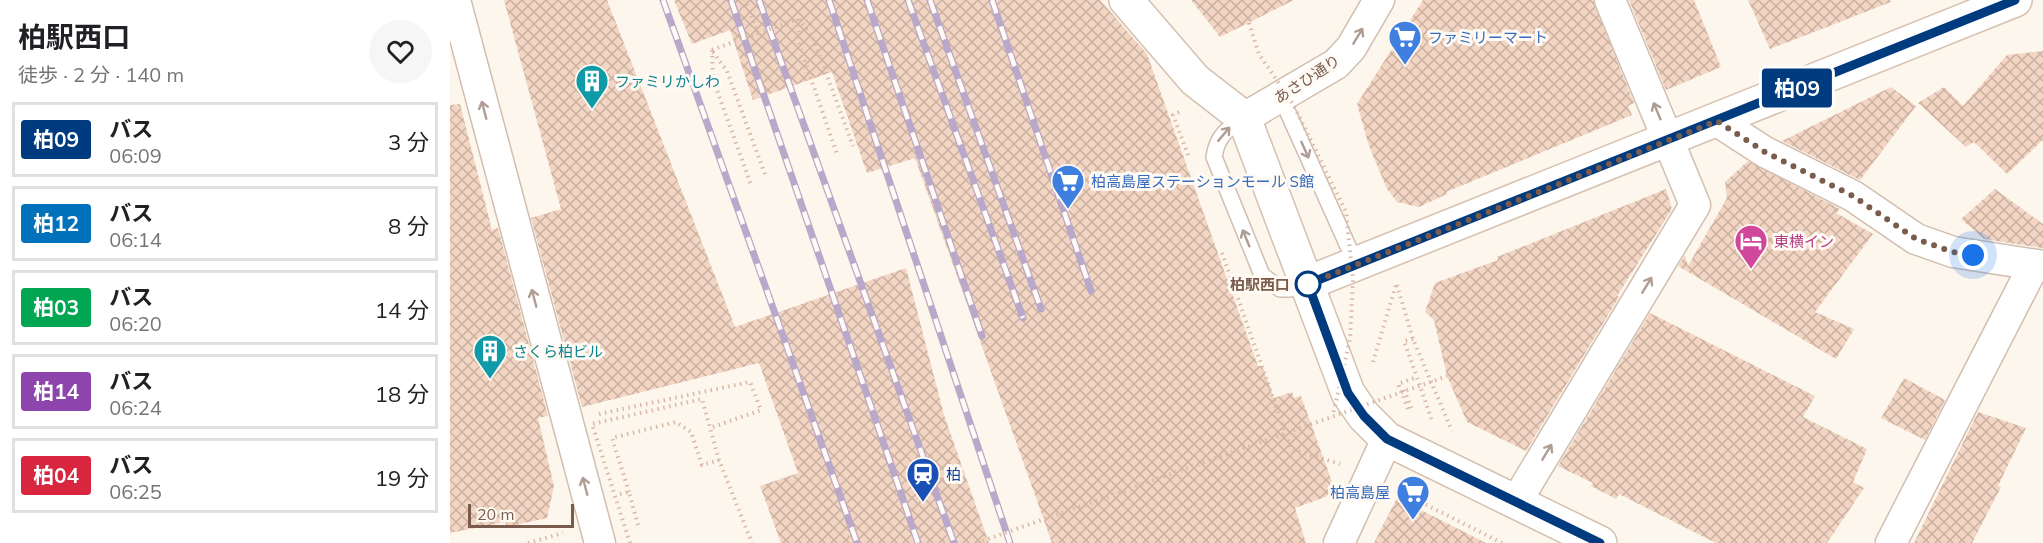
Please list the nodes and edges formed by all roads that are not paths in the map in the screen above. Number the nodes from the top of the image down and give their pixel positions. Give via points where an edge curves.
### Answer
1 (455, 0) edge
2 (1126, 0) edge
3 (1379, 0) edge
4 (1610, 0) edge
5 (2015, 0) edge
6 (1281, 96) junction
7 (1244, 118) junction
8 (1717, 121) junction
9 (1669, 140) junction
10 (1356, 264) junction
11 (2038, 265) edge
12 (1308, 284) junction
13 (1387, 439) junction
14 (1516, 502) junction
15 (600, 543) edge
16 (1339, 543) edge
17 (1600, 543) edge
18 (1891, 543) edge

15 -> 1 street
2 - 7 street via 1195,80
6 -> 3 street, あさひ通り via 1336,64 1351,48
9 -> 4 street
5 - 8 street
6 - 7 street, あさひ通り
6 -> 10 lane
7 - 12 street
8 - 9 street
8 - 11 street via 1765,152 1853,196 1916,239 1953,252
9 - 10 street
14 -> 9 street via 1695,205
10 - 12 street
11 - 18 street
12 - 13 street via 1348,393
13 - 14 street
13 - 16 street
14 - 17 street

